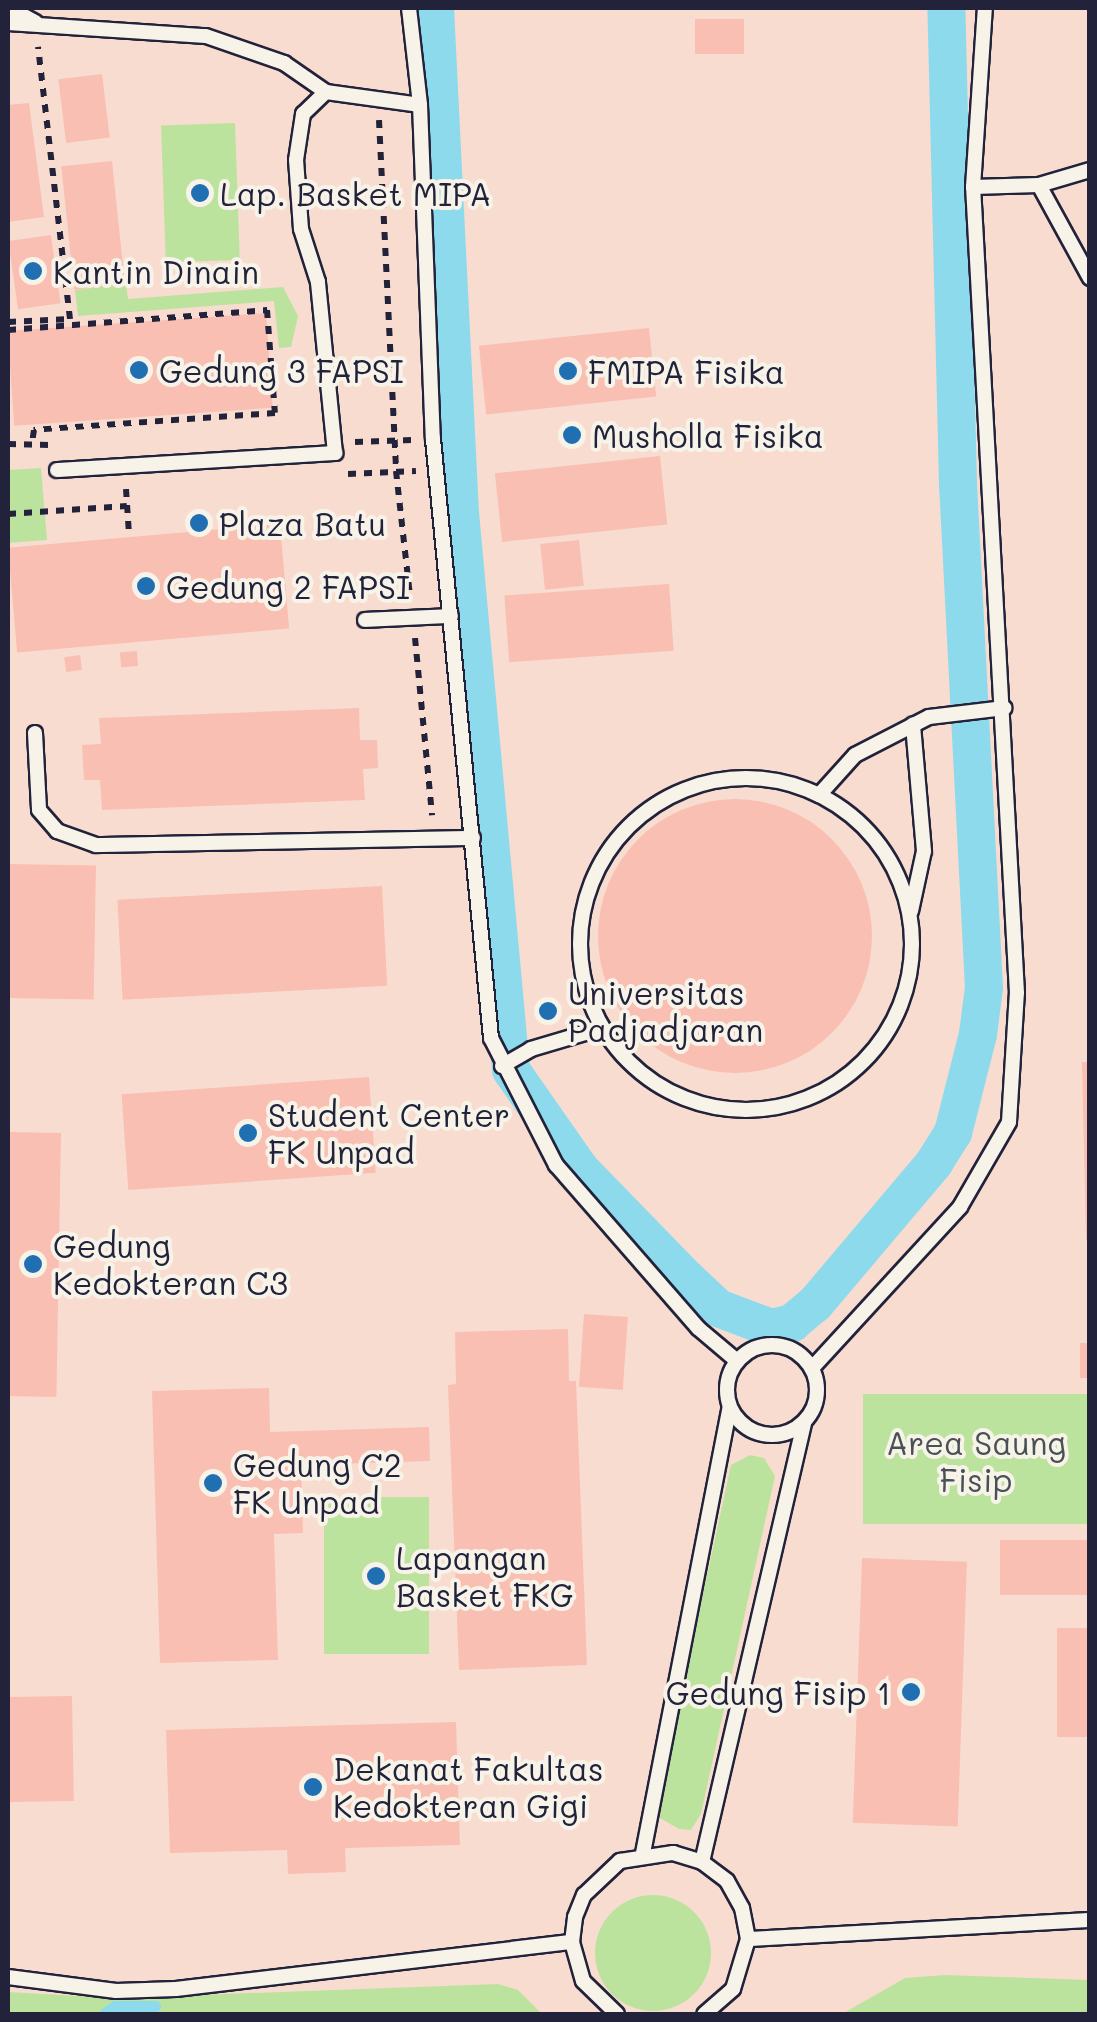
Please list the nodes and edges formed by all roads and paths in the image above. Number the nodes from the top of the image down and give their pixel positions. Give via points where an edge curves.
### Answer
1 (8, 8) edge
2 (409, 8) edge
3 (985, 8) edge
4 (8, 23) edge
5 (35, 23) junction
6 (326, 92) junction
7 (378, 98) junction
8 (420, 105) junction
9 (1090, 170) edge
10 (1039, 186) junction
11 (973, 187) junction
12 (1090, 278) edge
13 (8, 326) edge
14 (258, 414) junction
15 (258, 427) dead end
16 (394, 440) junction
17 (32, 442) dead end
18 (360, 442) dead end
19 (58, 470) dead end
20 (126, 488) dead end
21 (127, 506) junction
22 (8, 514) edge
23 (128, 534) dead end
24 (451, 616) junction
25 (365, 620) dead end
26 (413, 620) junction
27 (1004, 708) junction
28 (913, 724) junction
29 (35, 733) dead end
30 (819, 795) junction
31 (473, 838) junction
32 (434, 839) junction
33 (911, 912) junction
34 (602, 1028) junction
35 (502, 1066) junction
36 (737, 1361) junction
37 (812, 1368) junction
38 (730, 1408) junction
39 (804, 1424) junction
40 (643, 1853) junction
41 (702, 1862) junction
42 (1090, 1920) edge
43 (748, 1939) junction
44 (572, 1942) junction
45 (8, 1977) edge
46 (613, 2014) edge
47 (704, 2014) edge

1 - 5 lane
2 - 8 lane
3 - 11 lane
4 - 5 lane
5 - 6 lane via 226,41 284,63
5 - 13 path via 70,319
6 - 7 lane
6 - 19 lane via 303,114 296,160 301,229 318,282 335,453
7 - 8 lane
7 - 16 path
8 - 24 lane via 434,439
9 - 10 lane
10 - 11 lane
10 - 12 lane
11 - 27 lane
13 - 14 path via 267,310 275,413
14 - 15 path
14 - 17 path via 34,430
16 - 18 path
16 - 26 path
20 - 21 path
21 - 22 path
21 - 23 path
24 - 26 lane
24 - 31 lane
25 - 26 lane
26 - 32 path
27 - 28 lane
27 - 37 lane via 1016,993 1010,1122 960,1207
28 - 30 lane via 855,756
28 - 33 lane via 924,851
29 - 32 lane via 39,810 57,831 96,845
30 - 33 lane via 879,842
30 - 34 lane via 725,778 680,790 639,815 608,850 587,892 578,938 584,985
31 - 32 lane
31 - 35 lane via 490,1038
33 - 34 lane via 914,959 880,1045 847,1077 806,1100 760,1110 714,1108 670,1092 631,1065
34 - 35 lane via 531,1049
35 - 36 lane via 556,1165 698,1328
36 - 37 lane via 755,1348 777,1345 798,1352
36 - 38 lane via 727,1383
37 - 39 lane via 818,1387
38 - 39 lane via 754,1432 788,1433
38 - 40 lane
39 - 41 lane
40 - 41 lane
40 - 44 lane via 620,1861 592,1885 575,1917
41 - 43 lane via 727,1882 742,1908
42 - 43 lane
43 - 47 lane via 733,1989
44 - 45 lane via 176,1989 116,1991
44 - 46 lane via 583,1981

